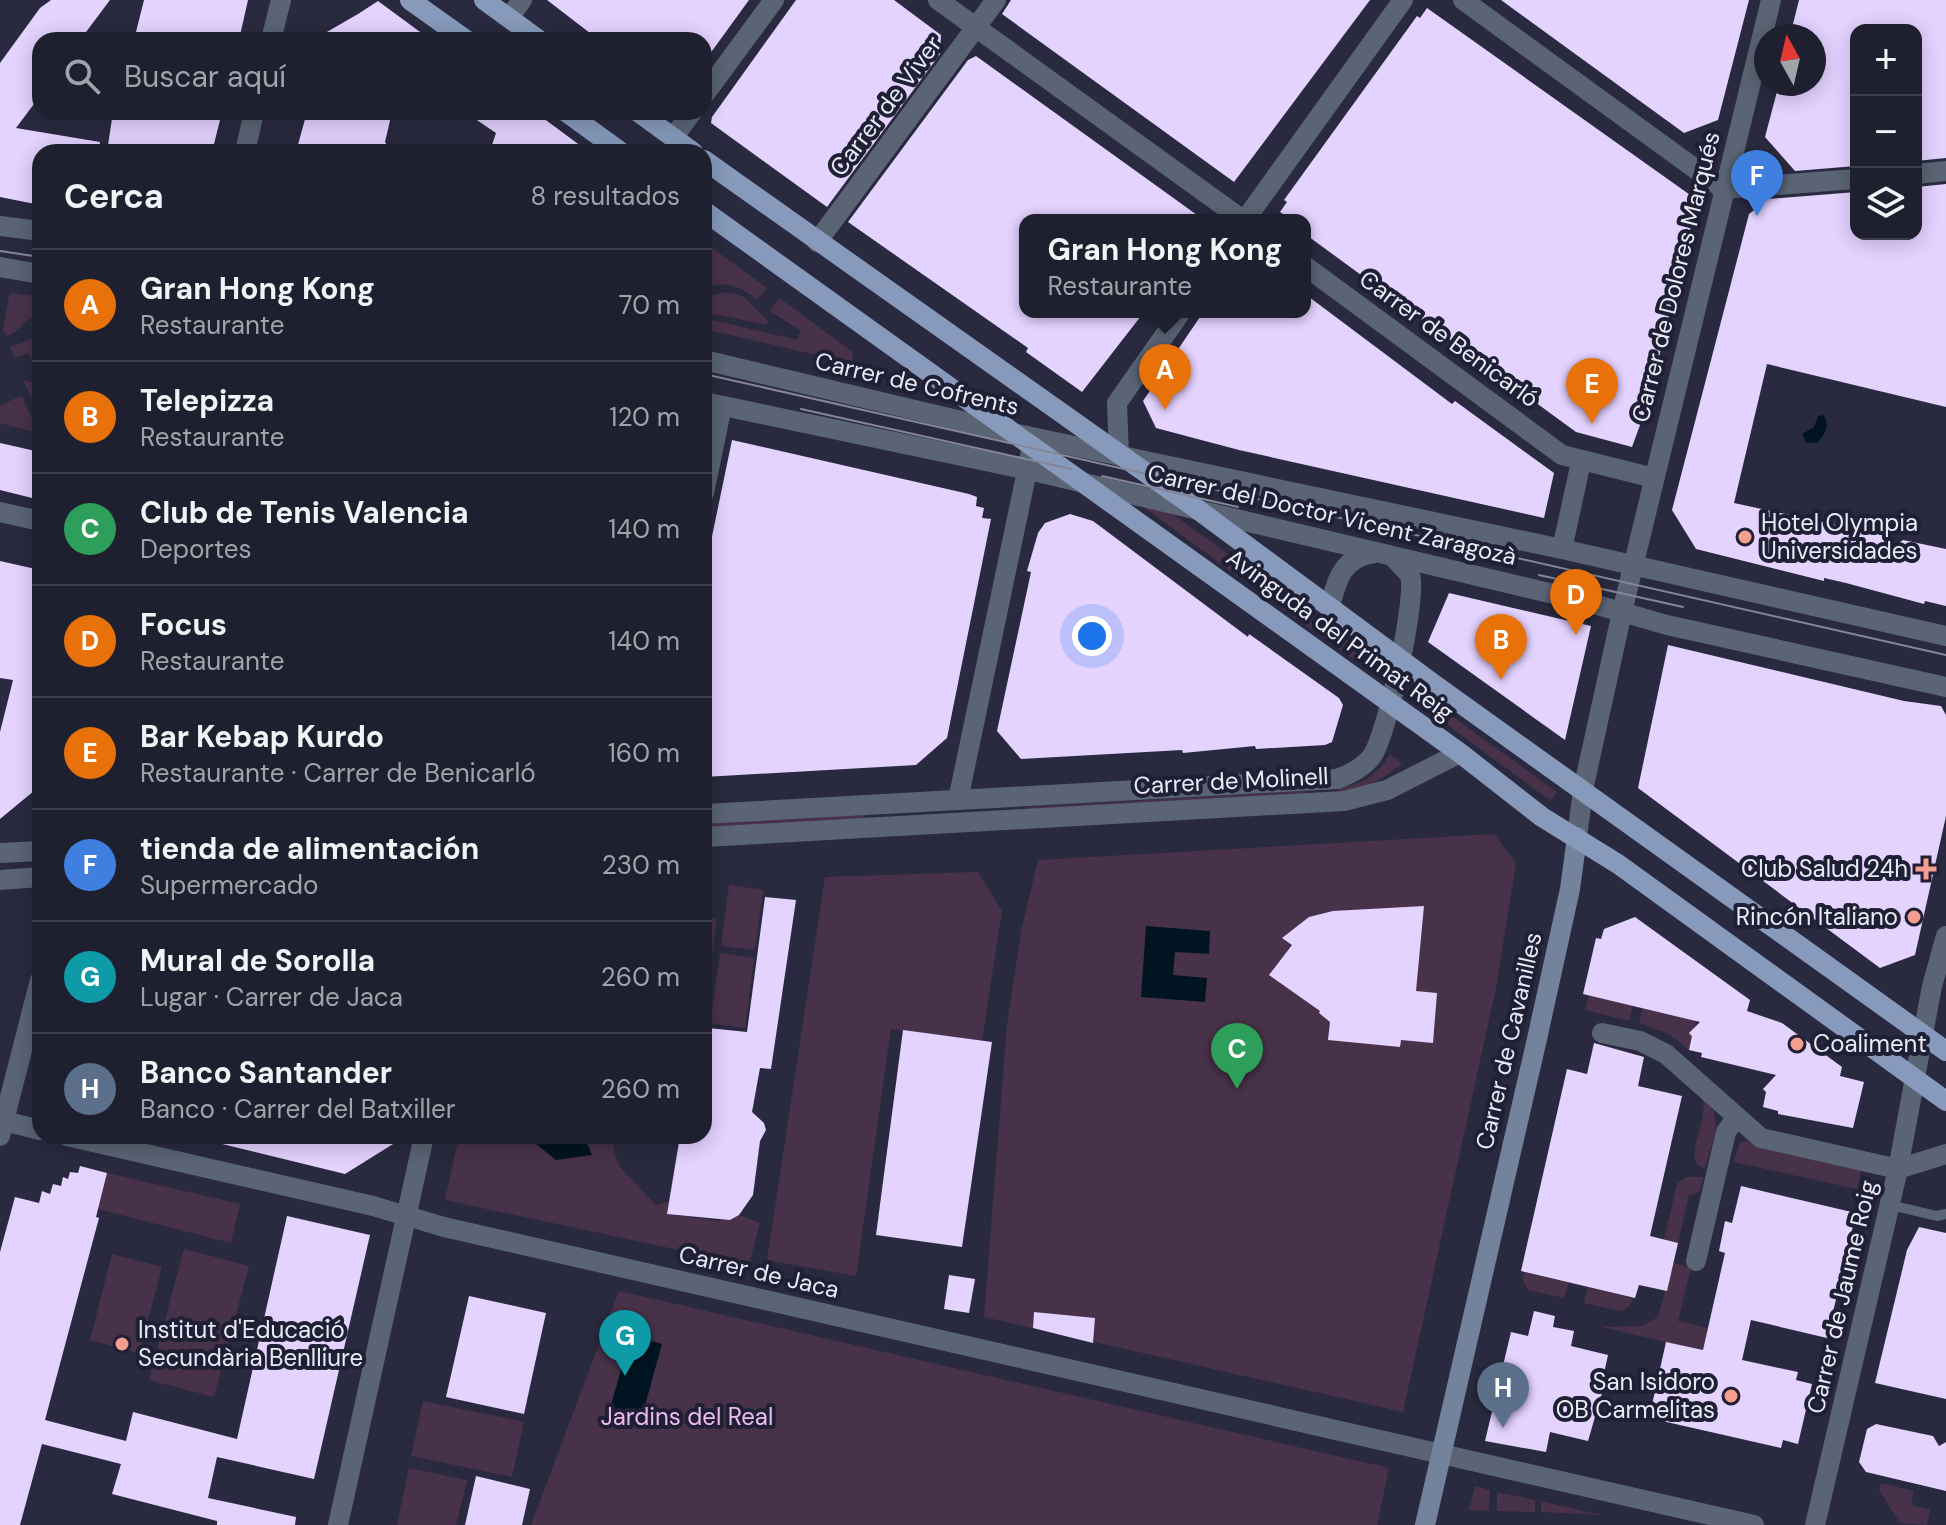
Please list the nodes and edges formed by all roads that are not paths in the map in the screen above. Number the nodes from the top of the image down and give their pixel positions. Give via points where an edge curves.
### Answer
1 (281, 0) edge
2 (410, 0) edge
3 (484, 0) edge
4 (522, 0) edge
5 (774, 0) edge
6 (938, 0) edge
7 (996, 0) edge
8 (1403, 0) edge
9 (1463, 0) edge
10 (1771, 0) edge
11 (509, 18) junction
12 (976, 28) junction
13 (273, 32) edge
14 (455, 32) edge
15 (528, 32) edge
16 (712, 84) edge
17 (252, 120) edge
18 (577, 120) edge
19 (649, 120) edge
20 (686, 120) edge
21 (673, 138) junction
22 (247, 144) edge
23 (610, 144) edge
24 (682, 144) edge
25 (712, 166) edge
26 (1946, 171) edge
27 (1922, 173) edge
28 (1850, 179) edge
29 (1723, 189) junction
30 (1236, 214) edge
31 (1248, 214) edge
32 (712, 217) edge
33 (0, 226) edge
34 (32, 230) edge
35 (817, 242) junction
36 (0, 267) edge
37 (1311, 270) edge
38 (32, 273) edge
39 (1177, 318) edge
40 (712, 362) edge
41 (713, 404) edge
42 (1012, 433) junction
43 (1032, 447) junction
44 (1119, 456) junction
45 (1581, 462) junction
46 (1029, 470) junction
47 (1654, 478) junction
48 (1080, 482) junction
49 (1197, 509) junction
50 (0, 512) edge
51 (32, 519) edge
52 (1562, 549) junction
53 (1386, 555) junction
54 (1633, 566) junction
55 (1330, 606) junction
56 (1622, 612) junction
57 (1946, 636) edge
58 (1400, 658) junction
59 (1946, 687) edge
60 (1389, 702) junction
61 (1460, 753) junction
62 (1583, 790) junction
63 (993, 798) junction
64 (958, 800) junction
65 (924, 802) junction
66 (712, 814) edge
67 (994, 819) junction
68 (925, 823) junction
69 (712, 836) edge
70 (1577, 837) junction
71 (32, 851) edge
72 (0, 853) edge
73 (32, 878) edge
74 (0, 880) edge
75 (1946, 936) edge
76 (32, 1010) edge
77 (1602, 1033) dead end
78 (1924, 1036) junction
79 (1946, 1051) edge
80 (1917, 1080) junction
81 (1946, 1101) edge
82 (1736, 1118) junction
83 (1, 1126) edge
84 (32, 1129) edge
85 (101, 1144) edge
86 (422, 1144) edge
87 (1946, 1154) edge
88 (1898, 1169) junction
89 (1890, 1205) junction
90 (1946, 1214) edge
91 (407, 1217) junction
92 (1696, 1261) dead end
93 (1441, 1454) junction
94 (338, 1525) edge
95 (1425, 1525) edge
96 (1754, 1525) edge
97 (1815, 1525) edge

1 - 13 street
2 - 14 main road
3 - 11 main road
4 - 11 street
5 - 16 street
6 - 12 street
7 - 12 street, Carrer de Viver
8 - 31 street
9 - 29 street
10 - 29 street, Carrer de Dolores Marqués
11 - 15 main road
12 - 30 street
12 - 35 street, Carrer de Viver
17 - 22 street
18 - 23 main road
19 - 21 main road
20 - 21 street
21 - 24 main road
25 - 35 main road, Avinguda del Primat Reig
26 - 27 street
28 - 29 street
29 - 47 street, Carrer de Dolores Marqués
32 - 42 main road, Avinguda del Primat Reig
33 - 34 street
35 - 44 main road, Avinguda del Primat Reig
36 - 38 street
37 - 45 street, Carrer de Benicarló via 1562,455
39 - 44 street via 1117,403
40 - 42 street, Carrer de Cofrents
41 - 46 street
42 - 43 main road, Avinguda del Primat Reig
42 - 44 street, Carrer de Cofrents
43 - 46 street
43 - 48 main road, Avinguda del Primat Reig
44 - 49 main road, Avinguda del Primat Reig
44 - 52 street, Carrer del Doctor Vicent Zaragozà
45 - 47 street, Carrer de Benicarló
45 - 52 street
46 - 48 street
46 - 64 street
47 - 54 street, Carrer de Dolores Marqués
48 - 49 street, Carrer del Doctor Vicent Zaragozà
48 - 60 main road, Avinguda del Primat Reig
49 - 53 street, Carrer del Doctor Vicent Zaragozà
49 - 55 main road, Avinguda del Primat Reig
50 - 51 street
52 - 54 street, Carrer del Doctor Vicent Zaragozà
53 - 55 street via 1359,556 1345,566
53 - 56 street, Carrer del Doctor Vicent Zaragozà
53 - 58 street, Carrer de Molinell via 1404,565 1413,584
54 - 56 street, Carrer de Cavanilles
54 - 57 street, Carrer del Doctor Vicent Zaragozà
55 - 58 main road, Avinguda del Primat Reig
56 - 59 street, Carrer del Doctor Vicent Zaragozà
56 - 62 street, Carrer de Cavanilles
58 - 60 street, Carrer de Molinell
58 - 62 main road, Avinguda del Primat Reig
60 - 61 main road, Avinguda del Primat Reig
60 - 63 street, Carrer de Molinell via 1371,757 1337,779
61 - 67 street, Carrer de Molinell via 1387,790 1344,801
61 - 70 main road, Avinguda del Primat Reig via 1542,817
62 - 70 street, Carrer de Cavanilles
62 - 78 main road, Avinguda del Primat Reig
63 - 64 street, Carrer de Molinell
63 - 67 street
64 - 65 street, Carrer de Molinell
65 - 66 street, Carrer de Molinell
65 - 68 street
67 - 68 street, Carrer de Molinell
68 - 69 street, Carrer de Molinell
70 - 80 main road, Avinguda del Primat Reig
70 - 93 main road, Carrer de Cavanilles via 1570,889
71 - 72 street
73 - 74 street
75 - 78 street, Carrer de Jaume Roig
76 - 83 street
77 - 82 street via 1655,1046
78 - 79 main road, Avinguda del Primat Reig
78 - 80 street, Carrer de Jaume Roig
80 - 81 main road, Avinguda del Primat Reig
80 - 88 street, Carrer de Jaume Roig
82 - 88 street via 1761,1138
82 - 92 street via 1726,1132
83 - 84 street
85 - 91 street, Carrer de Jaca
86 - 91 street
87 - 88 street
88 - 89 street, Carrer de Jaume Roig
89 - 90 lane
89 - 97 street, Carrer de Jaume Roig
91 - 93 street, Carrer de Jaca
91 - 94 street
93 - 95 main road, Carrer de Cavanilles
93 - 96 street, Carrer de Jaca

